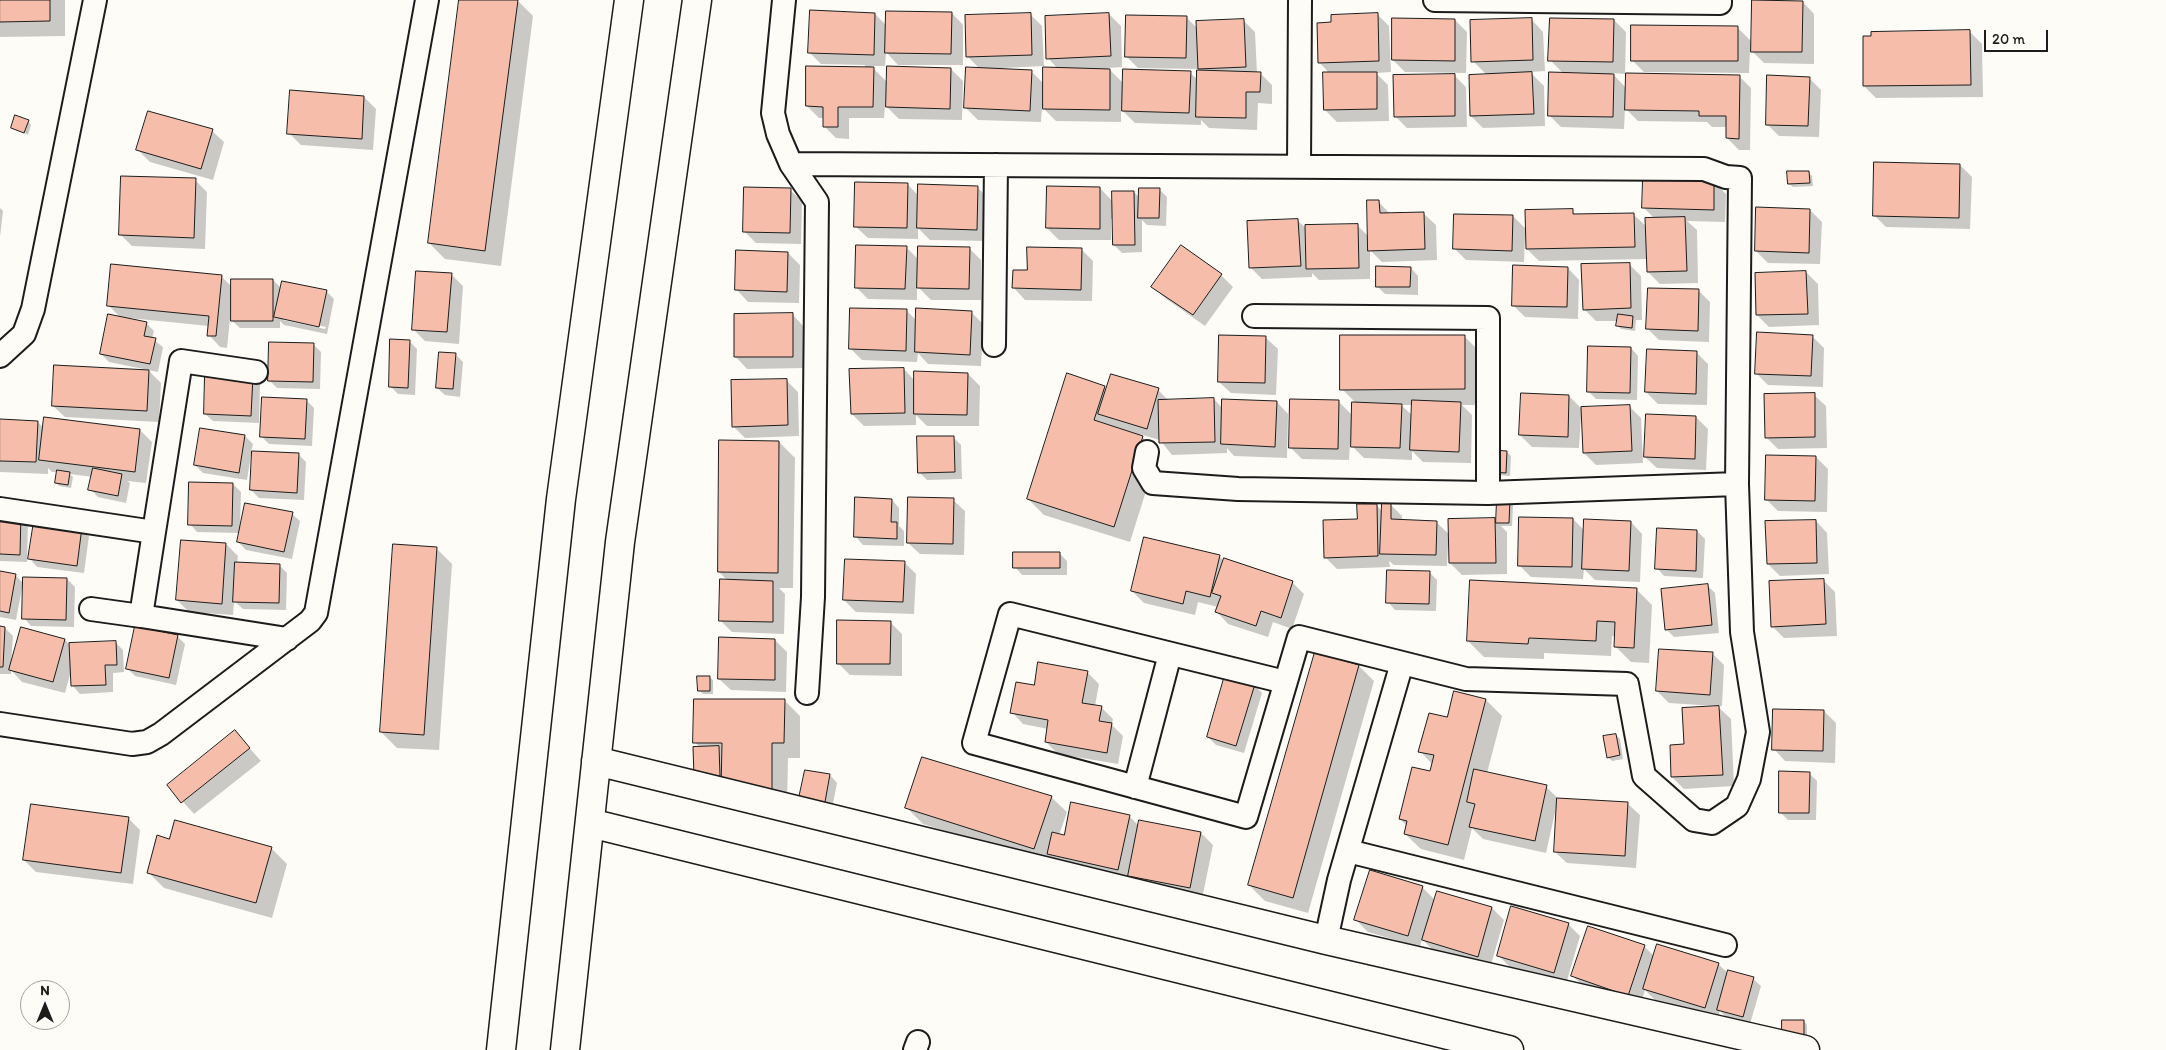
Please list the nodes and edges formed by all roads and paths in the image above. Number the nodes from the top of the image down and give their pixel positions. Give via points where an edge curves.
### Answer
1 (95, 0) edge
2 (426, 0) edge
3 (629, 0) edge
4 (697, 0) edge
5 (784, 0) edge
6 (1300, 0) edge
7 (1435, 0) edge
8 (1720, 0) edge
9 (791, 164) junction
10 (996, 165) junction
11 (1300, 167) junction
12 (1254, 316) dead end
13 (994, 345) dead end
14 (0, 356) edge
15 (256, 372) dead end
16 (1147, 452) dead end
17 (1737, 484) junction
18 (1488, 493) junction
19 (0, 509) edge
20 (154, 532) junction
21 (91, 609) dead end
22 (141, 616) junction
23 (287, 638) junction
24 (1170, 654) junction
25 (1402, 663) junction
26 (1286, 682) junction
27 (808, 694) dead end
28 (0, 724) edge
29 (596, 762) junction
30 (1135, 787) junction
31 (590, 823) junction
32 (1348, 851) junction
33 (1326, 940) junction
34 (1725, 945) dead end
35 (501, 1050) edge
36 (565, 1050) edge
37 (1509, 1050) edge
38 (1805, 1050) edge

1 - 14 street via 33,310 24,334
2 - 23 street via 320,601 310,621
3 - 35 street via 561,499
4 - 29 street via 620,542
5 - 9 street via 774,112 778,134
6 - 11 street
7 - 8 street via 1720,3
9 - 10 street
9 - 27 street via 816,202 813,597
10 - 11 street
10 - 13 street
11 - 17 street via 1704,169 1740,178
12 - 18 street via 1488,318
15 - 20 street via 181,361
16 - 18 street via 1144,468 1154,483 1238,489
17 - 18 street
17 - 25 street via 1742,632 1758,732 1750,780 1737,806 1712,823 1694,820 1644,776 1626,684 1466,679
19 - 20 street
20 - 22 street
21 - 22 street
22 - 23 street
23 - 28 street via 147,742 132,744
24 - 26 street
24 - 30 street
24 - 30 street via 1010,614 974,743
25 - 26 street via 1299,637
25 - 32 street
26 - 30 street via 1246,818
29 - 31 street
29 - 33 street
31 - 36 street
31 - 37 street
32 - 33 street
32 - 34 street
33 - 38 street

